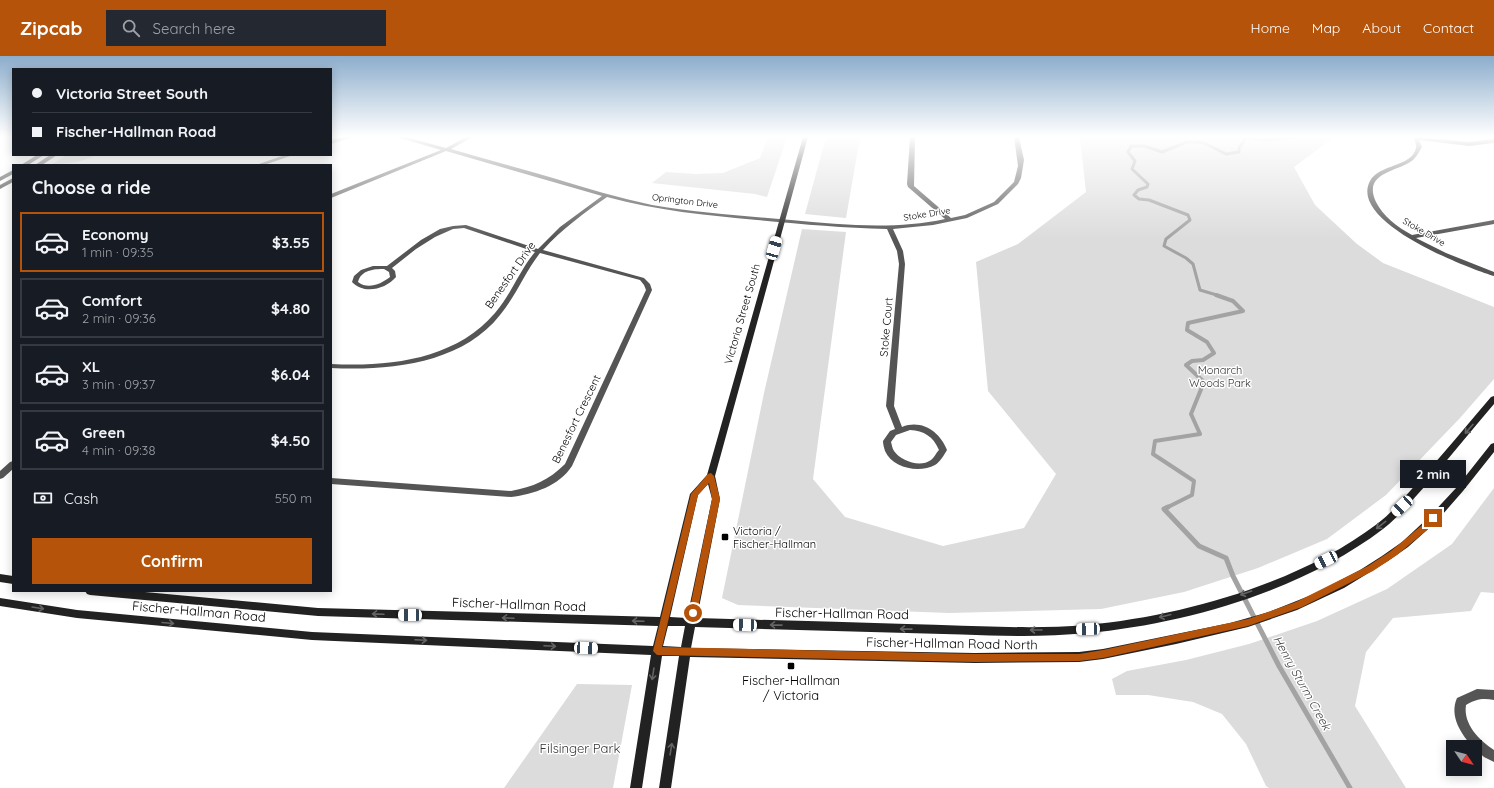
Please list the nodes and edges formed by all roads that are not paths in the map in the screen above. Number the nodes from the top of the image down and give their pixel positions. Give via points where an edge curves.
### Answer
1 (392, 171) edge
2 (524, 171) edge
3 (796, 171) edge
4 (911, 171) edge
5 (1020, 171) edge
6 (1386, 171) edge
7 (12, 173) edge
8 (0, 179) edge
9 (12, 181) edge
10 (0, 187) edge
11 (607, 195) junction
12 (332, 196) edge
13 (950, 220) junction
14 (782, 221) junction
15 (1494, 222) edge
16 (890, 228) junction
17 (1411, 237) junction
18 (539, 251) junction
19 (388, 268) junction
20 (1494, 274) edge
21 (332, 366) edge
22 (1494, 399) edge
23 (899, 429) junction
24 (1494, 446) edge
25 (12, 465) edge
26 (0, 476) edge
27 (711, 476) junction
28 (332, 481) edge
29 (0, 578) edge
30 (12, 580) edge
31 (101, 592) edge
32 (0, 602) edge
33 (665, 622) junction
34 (691, 623) junction
35 (657, 651) junction
36 (685, 652) junction
37 (1494, 696) edge
38 (1494, 756) edge
39 (636, 788) edge
40 (665, 788) edge

1 - 12 street
2 - 11 street, Oprington Drive
3 - 14 main road, Victoria Street South
4 - 13 street via 911,188
5 - 13 street, Stoke Drive via 1017,182 997,202
6 - 17 street, Stoke Drive via 1372,182 1372,202 1382,216
7 - 8 main road
9 - 10 main road
11 - 14 street, Oprington Drive via 650,206
11 - 18 street, Benesfort Drive via 562,228
13 - 16 street, Stoke Drive
14 - 16 street, Stoke Drive
14 - 27 main road, Victoria Street South
15 - 17 street
16 - 23 street, Stoke Court via 900,251 902,264 890,406
17 - 20 street, Stoke Drive via 1436,251
18 - 19 street via 464,226 451,227 432,235
18 - 21 street, Benesfort Drive via 497,315 463,342 426,357 387,366
18 - 28 street, Benesfort Crescent via 642,279 649,290 568,466 560,475 544,486 528,492 511,494
19 - 19 street via 367,269 358,274 355,282 363,287 382,285 393,277 392,271
22 -> 34 main road, Fischer-Hallman Road via 1402,506 1381,526 1340,553 1283,580 1203,607 1152,619 1088,629 972,630
23 - 23 street via 890,435 887,442 888,449 897,460 918,466 933,463 939,458 943,450 939,440 932,434 918,428
24 - 36 main road, Fischer-Hallman Road North via 1468,480 1424,528 1394,553 1299,605 1248,623 1079,657 976,658
25 - 26 street
27 - 33 main road, Victoria Street South via 694,494
27 - 34 main road, Victoria Street South via 716,499
29 - 30 main road
33 -> 31 main road, Fischer-Hallman Road via 318,612
32 -> 35 main road, Fischer-Hallman Road via 77,614 312,636
33 - 34 main road, Fischer-Hallman Road
33 - 35 main road, Victoria Street South
34 - 36 main road, Victoria Street South
35 - 36 main road, Fischer-Hallman Road
35 -> 39 main road, Victoria Street South
40 -> 36 main road, Victoria Street South
37 - 38 street via 1474,694 1461,702 1459,714 1471,736

